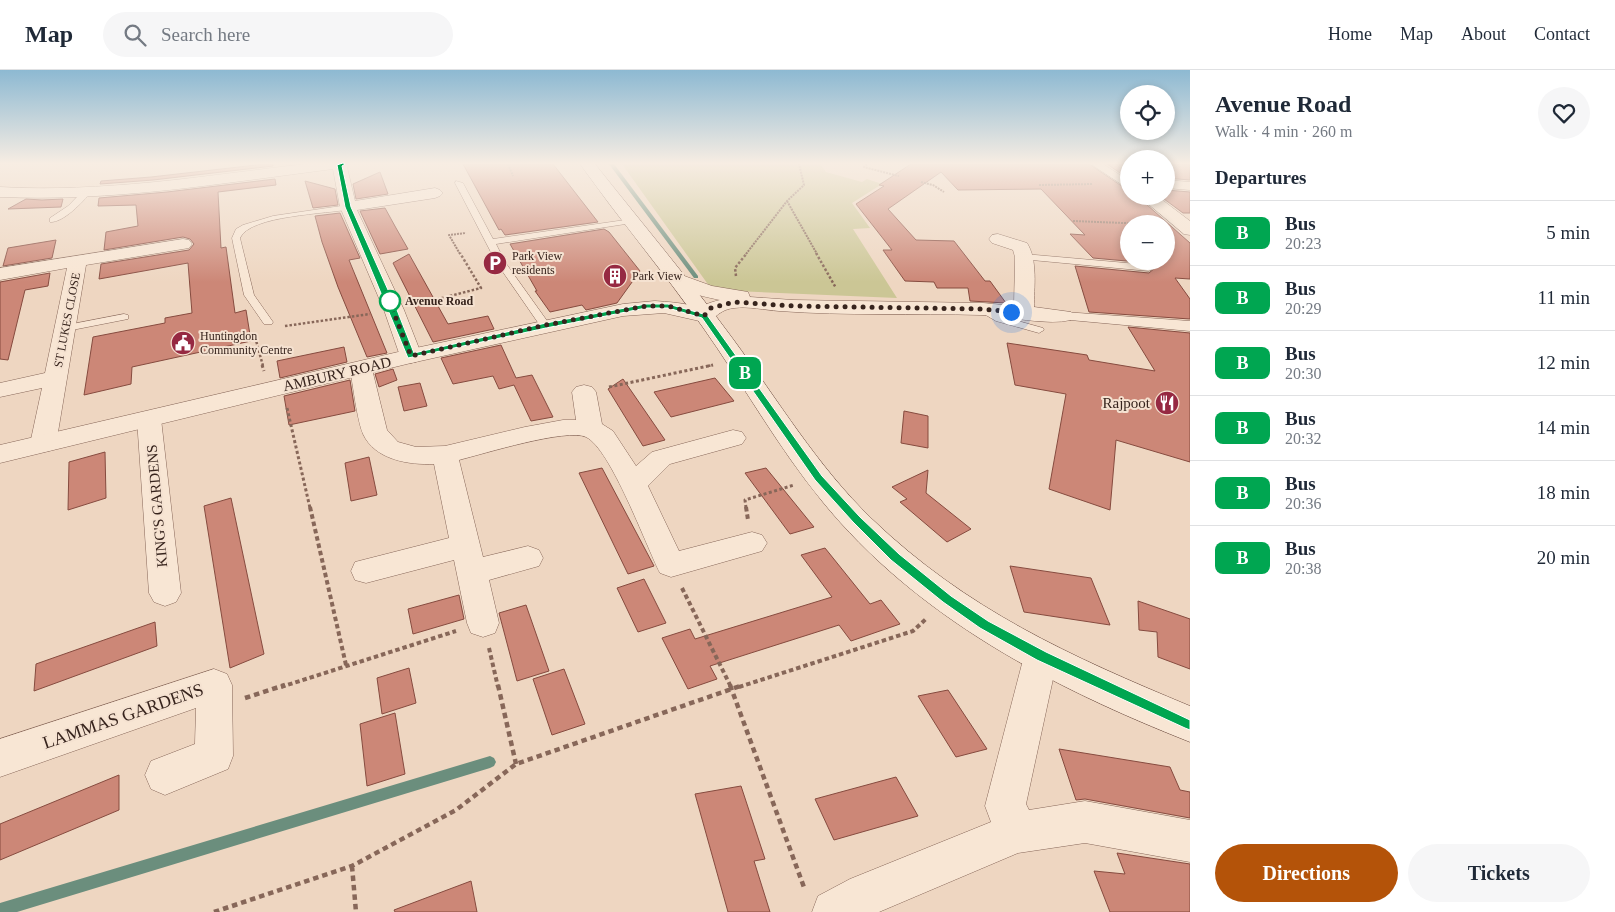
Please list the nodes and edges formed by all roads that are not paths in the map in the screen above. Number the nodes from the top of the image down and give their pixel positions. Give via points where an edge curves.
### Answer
1 (76, 203) edge
2 (347, 203) edge
3 (371, 203) edge
4 (470, 203) edge
5 (618, 203) edge
6 (1159, 205) edge
7 (348, 207) junction
8 (53, 220) dead end
9 (632, 221) junction
10 (1190, 230) edge
11 (998, 239) dead end
12 (490, 242) junction
13 (183, 244) dead end
14 (1024, 257) junction
15 (78, 261) junction
16 (1120, 265) edge
17 (0, 274) edge
18 (676, 279) junction
19 (841, 307) junction
20 (983, 309) junction
21 (1024, 314) junction
22 (704, 316) junction
23 (1064, 316) joint
24 (124, 317) dead end
25 (268, 322) road end
26 (546, 325) junction
27 (1190, 326) edge
28 (67, 328) junction
29 (1039, 330) dead end
30 (411, 356) junction
31 (361, 369) junction
32 (56, 378) junction
33 (0, 390) edge
34 (584, 392) road end
35 (149, 418) junction
36 (590, 428) junction
37 (733, 438) dead end
38 (43, 444) junction
39 (0, 454) edge
40 (445, 455) junction
41 (634, 484) junction
42 (752, 543) road end
43 (528, 558) dead end
44 (469, 559) junction
45 (366, 571) dead end
46 (165, 593) dead end
47 (483, 623) road end
48 (1041, 656) junction
49 (1190, 724) edge
50 (0, 758) edge
51 (165, 775) dead end
52 (1018, 832) junction
53 (1190, 841) edge
54 (821, 903) edge

1 - 8 lane
2 - 7 street
3 - 7 street
4 - 12 lane
5 - 9 street
6 - 10 street
7 - 25 lane via 264,221 239,231 236,238 248,295
7 - 30 street
9 - 12 lane
9 - 18 street
11 - 14 street via 1021,247
12 - 26 lane via 528,304
13 - 15 street, ST LUKES CLOSE
14 - 16 lane
14 - 21 street
15 - 17 street, ST LUKES CLOSE via 53,257
15 - 28 street, ST LUKES CLOSE
18 - 19 street via 696,289 735,296 808,301
18 - 22 street
19 - 20 street
19 - 22 street via 734,302 711,308
20 - 21 street
20 - 29 lane via 1000,319
21 - 23 street
22 - 26 street, AMBURY ROAD via 668,306 646,306
22 - 48 street via 818,478 856,520 947,599
23 - 27 street
24 - 28 lane
26 - 30 street, AMBURY ROAD
28 - 32 street, ST LUKES CLOSE
30 - 31 street, AMBURY ROAD
31 - 35 street, AMBURY ROAD
31 - 40 street via 375,433 389,448 415,456
32 - 33 street, ST LUKES CLOSE
32 - 38 street, ST LUKES CLOSE
34 - 36 street
35 - 38 street, AMBURY ROAD
35 - 46 street, KING'S GARDENS
36 - 40 street via 489,433
36 - 41 street via 604,437
37 - 41 street via 661,458
38 - 39 street, AMBURY ROAD
40 - 44 street
41 - 42 street via 675,574
43 - 44 street
44 - 45 street
44 - 47 street
48 - 49 street
48 - 52 street via 1005,806
50 - 51 street, LAMMAS GARDENS via 214,685 214,756
52 - 53 street via 1085,822
52 - 54 street via 866,895

